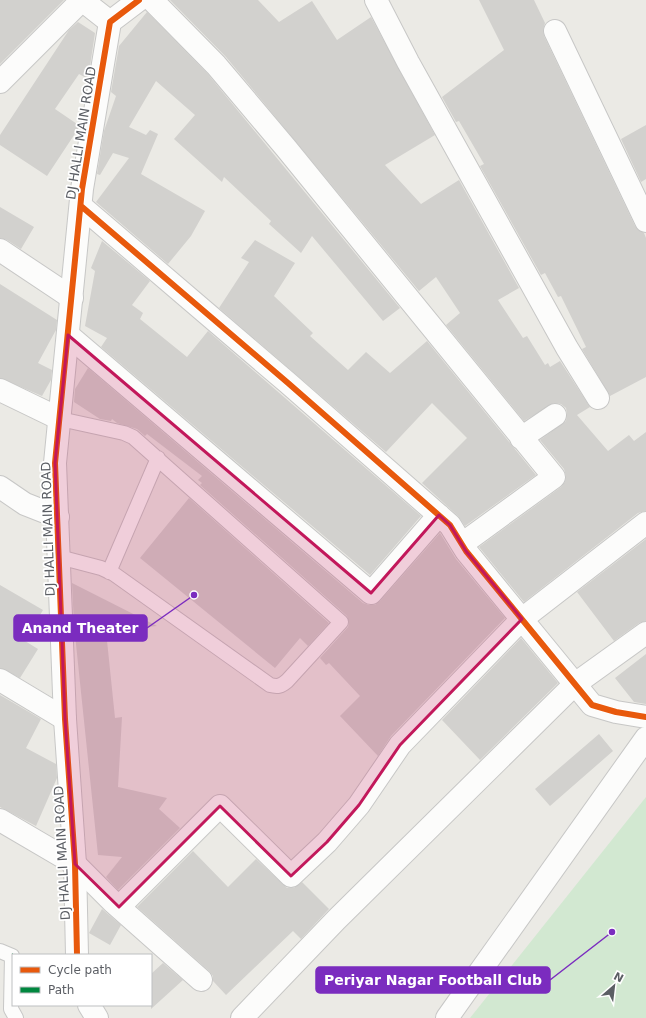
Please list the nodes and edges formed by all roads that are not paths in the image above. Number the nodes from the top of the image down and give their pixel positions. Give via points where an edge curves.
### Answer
1 (82, 0) edge
2 (138, 0) edge
3 (152, 0) edge
4 (376, 0) edge
5 (110, 22) junction
6 (555, 31) dead end
7 (0, 82) edge
8 (641, 197) edge
9 (81, 206) junction
10 (646, 221) edge
11 (0, 250) edge
12 (72, 298) junction
13 (68, 335) junction
14 (0, 390) edge
15 (598, 398) dead end
16 (555, 415) dead end
17 (60, 419) junction
18 (521, 438) junction
19 (158, 458) junction
20 (0, 487) edge
21 (439, 515) junction
22 (58, 516) junction
23 (646, 523) edge
24 (462, 544) junction
25 (59, 557) junction
26 (110, 572) junction
27 (522, 619) junction
28 (646, 633) edge
29 (0, 680) edge
30 (575, 684) junction
31 (646, 717) edge
32 (65, 719) junction
33 (646, 738) edge
34 (0, 820) edge
35 (75, 864) junction
36 (119, 907) junction
37 (0, 951) edge
38 (77, 954) edge
39 (201, 980) dead end
40 (90, 1006) edge
41 (16, 1018) edge
42 (97, 1018) edge
43 (242, 1018) edge
44 (447, 1018) edge

1 - 5 street
1 - 7 street
2 - 5 street
3 - 18 street via 216,66 286,148
4 - 15 street via 563,342
5 - 9 street, DJ HALLI MAIN ROAD
6 - 8 street
8 - 10 street
9 - 12 street, DJ HALLI MAIN ROAD
9 - 21 street
11 - 12 street
12 - 13 street, DJ HALLI MAIN ROAD
13 - 17 street, DJ HALLI MAIN ROAD
13 - 21 street via 371,593
14 - 17 street
16 - 18 street
17 - 19 lane via 124,433 133,437
17 - 22 street, DJ HALLI MAIN ROAD via 55,463
18 - 24 street via 554,477
19 - 26 lane
19 - 26 lane via 341,622 287,681 282,685 270,685
20 - 22 street via 25,504
21 - 24 street via 450,524
22 - 25 street, DJ HALLI MAIN ROAD
23 - 27 street
24 - 27 street
25 - 26 lane
25 - 32 street, DJ HALLI MAIN ROAD
27 - 30 street
27 - 36 street via 400,745 359,805 327,842 291,876 220,806
28 - 30 street
29 - 32 street
30 - 31 street via 592,705
30 - 43 street via 336,920
32 - 35 street, DJ HALLI MAIN ROAD
33 - 44 street
34 - 35 street
35 - 36 street
35 - 38 street, DJ HALLI MAIN ROAD
36 - 39 street
37 - 41 lane via 12,956 10,1009
40 - 42 street

